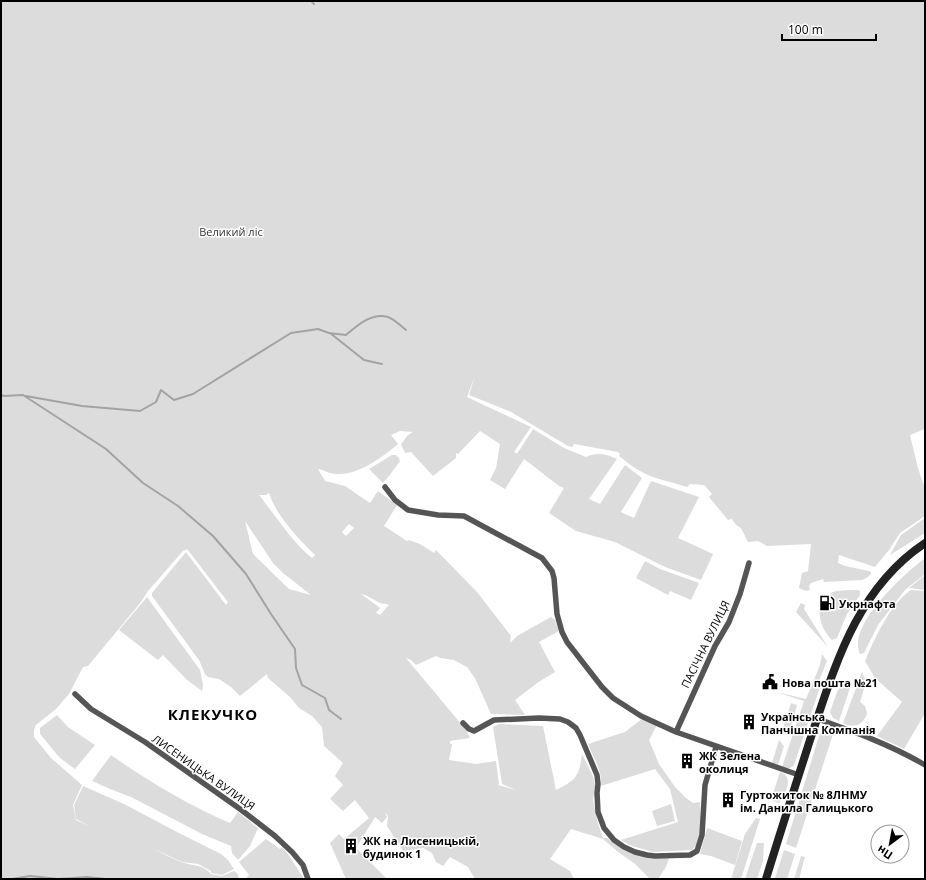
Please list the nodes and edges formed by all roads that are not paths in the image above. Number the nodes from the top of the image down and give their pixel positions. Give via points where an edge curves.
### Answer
1 (385, 487) dead end
2 (925, 543) edge
3 (748, 563) dead end
4 (75, 694) dead end
5 (818, 719) junction
6 (463, 723) dead end
7 (676, 732) junction
8 (716, 747) junction
9 (925, 765) edge
10 (799, 775) junction
11 (308, 879) edge
12 (766, 879) edge

1 - 7 street via 408,510 464,516 542,558 552,571 557,614 562,632 573,650 613,698 640,716
2 - 5 main road via 888,575 864,606 841,652
3 - 7 street, ПАСІЧНА ВУЛИЦЯ via 729,622 715,646
4 - 11 street, ЛИСЕНИЦЬКА ВУЛИЦЯ via 91,709 145,742 275,836 302,865
5 - 9 street via 882,743
5 - 10 main road
6 - 8 street via 474,731 492,721 503,719 560,719 568,722 580,735 597,775 598,812 604,828 624,847 655,856 690,855 697,850 702,836 704,785
7 - 8 street
8 - 10 street
10 - 12 main road

